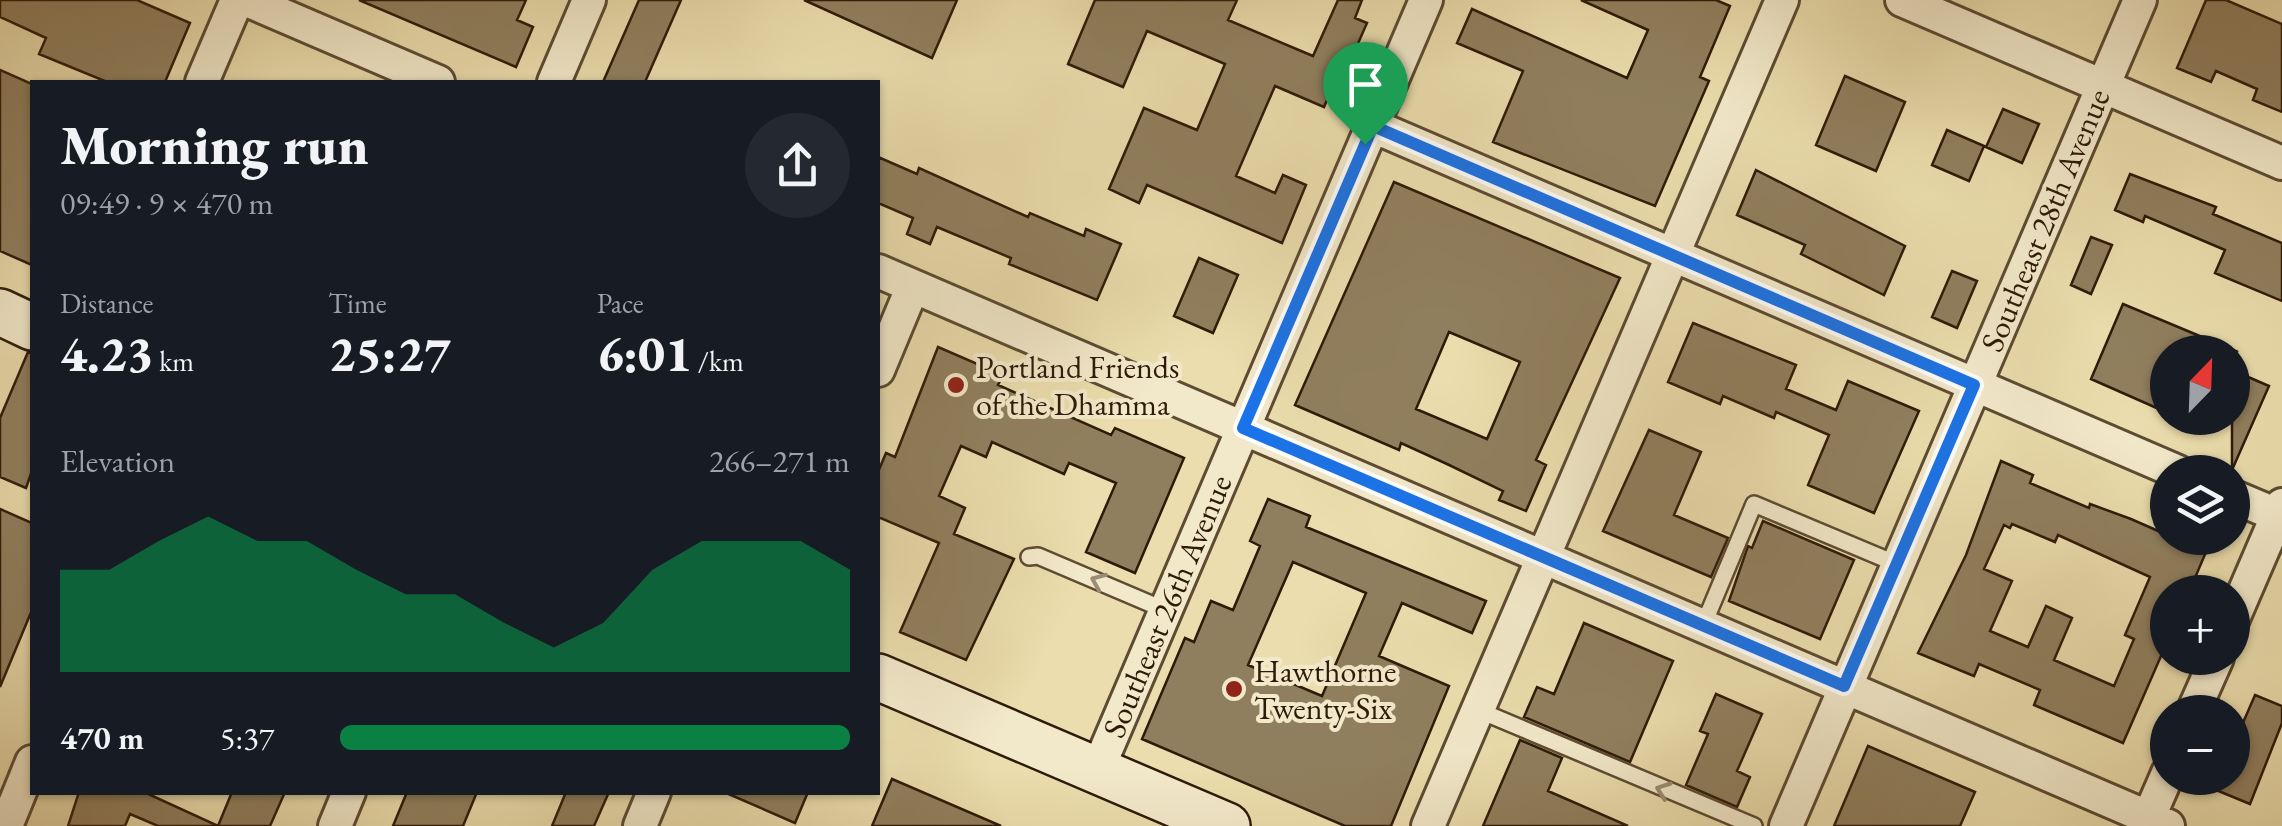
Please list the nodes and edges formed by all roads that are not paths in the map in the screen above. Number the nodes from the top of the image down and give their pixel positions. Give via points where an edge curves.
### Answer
1 (238, 0) edge
2 (246, 0) edge
3 (589, 0) edge
4 (1426, 0) edge
5 (1782, 0) edge
6 (1902, 0) edge
7 (2140, 0) edge
8 (203, 80) edge
9 (433, 80) edge
10 (555, 80) edge
11 (2103, 86) junction
12 (1373, 126) junction
13 (2282, 163) edge
14 (1672, 256) junction
15 (880, 272) edge
16 (0, 284) edge
17 (913, 286) junction
18 (30, 297) edge
19 (0, 312) edge
20 (30, 326) edge
21 (880, 365) edge
22 (1974, 385) junction
23 (1243, 428) junction
24 (2150, 460) edge
25 (2250, 502) edge
26 (2280, 513) edge
27 (1029, 557) dead end
28 (1544, 557) junction
29 (1897, 564) junction
30 (2250, 580) edge
31 (1165, 610) junction
32 (1703, 626) junction
33 (880, 678) edge
34 (1844, 686) junction
35 (1478, 710) junction
36 (30, 767) edge
37 (1098, 771) junction
38 (348, 795) edge
39 (653, 795) edge
40 (2162, 795) edge
41 (2154, 823) edge
42 (6, 826) edge
43 (335, 826) edge
44 (640, 826) edge
45 (1227, 826) edge
46 (1428, 826) edge
47 (1754, 826) edge
48 (1786, 826) edge

1 - 8 street
2 - 9 street
3 - 10 street
4 - 12 street, Southeast 26th Avenue
5 - 14 street
6 - 11 street
7 - 11 street, Southeast 28th Avenue
11 - 13 street
11 - 22 street, Southeast 28th Avenue
12 - 14 street
12 - 23 street, Southeast 26th Avenue
14 - 22 street
14 - 28 street
15 - 17 street
16 - 18 main road
17 - 21 street
17 - 23 street
19 - 20 main road
22 - 24 street
22 - 29 street, Southeast 28th Avenue
23 - 28 street
23 - 31 street, Southeast 26th Avenue
25 - 26 street
26 - 30 street
31 -> 27 lane
28 - 32 street
28 - 35 street
29 - 32 lane via 1754,504
29 - 34 street, Southeast 28th Avenue
31 - 37 street, Southeast 26th Avenue
32 - 34 street
33 - 37 main road
34 - 41 street
34 - 48 street, Southeast 28th Avenue
35 - 46 street
47 -> 35 lane
36 - 42 street
37 - 45 main road
38 - 43 street
39 - 44 street
40 - 41 street

